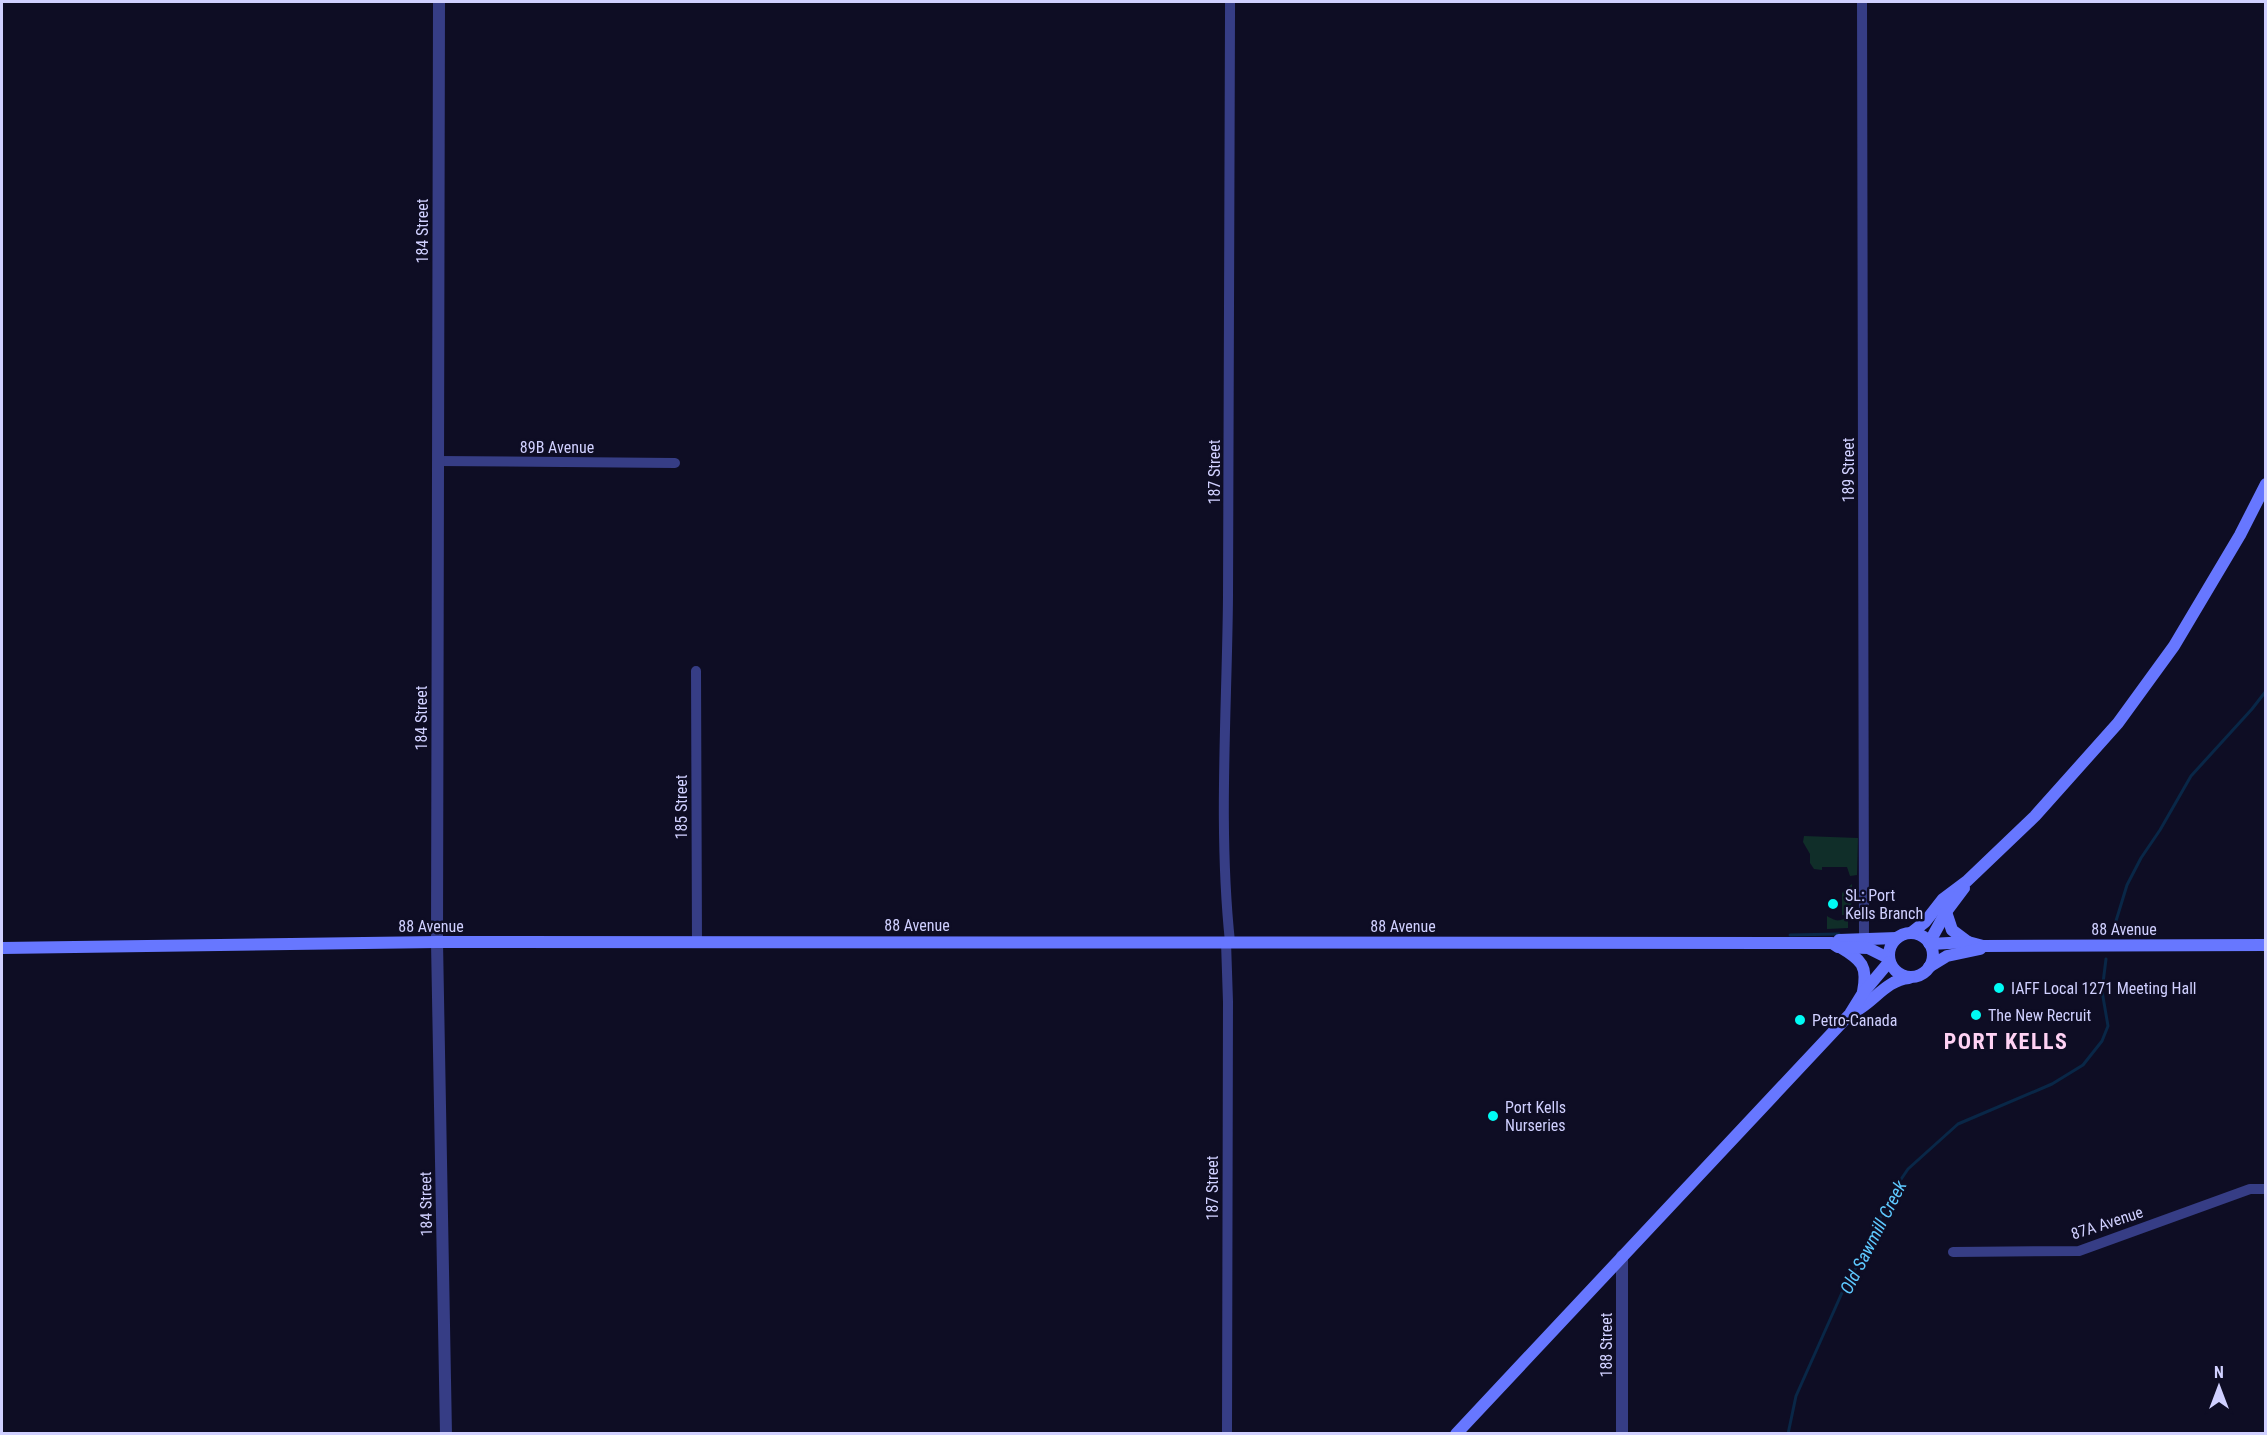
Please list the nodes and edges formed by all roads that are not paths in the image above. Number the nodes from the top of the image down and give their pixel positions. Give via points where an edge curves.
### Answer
1 (439, 2) edge
2 (1230, 2) edge
3 (1862, 2) edge
4 (438, 461) junction
5 (675, 463) dead end
6 (2265, 484) edge
7 (696, 671) dead end
8 (1967, 881) junction
9 (1946, 912) junction
10 (1911, 933) junction
11 (1897, 938) junction
12 (1864, 939) junction
13 (437, 942) junction
14 (697, 942) junction
15 (1228, 942) junction
16 (1968, 942) junction
17 (1930, 943) junction
18 (1835, 945) junction
19 (2265, 945) edge
20 (1983, 946) junction
21 (2, 948) edge
22 (1889, 960) junction
23 (1929, 967) junction
24 (1909, 978) junction
25 (1863, 993) junction
26 (1850, 1014) junction
27 (2265, 1189) edge
28 (1953, 1252) dead end
29 (1622, 1256) junction
30 (446, 1434) edge
31 (1227, 1434) edge
32 (1456, 1434) edge
33 (1622, 1434) edge

1 - 4 street, 184 Street
2 - 15 street, 187 Street via 1225,811
3 - 12 street, 189 Street
4 - 5 street, 89B Avenue
4 - 13 street, 184 Street
6 - 8 main road via 2207,592 2130,707 2035,816
7 - 14 street, 185 Street
8 - 9 main road
8 - 10 main road via 1943,899
9 - 16 main road via 1952,930
9 - 17 main road
10 - 11 main road
10 - 17 main road
11 - 12 main road, 88 Avenue
11 - 22 main road via 1890,947
12 - 18 main road, 88 Avenue via 1839,940
13 - 14 main road, 88 Avenue
13 - 21 main road, 88 Avenue
13 - 30 street, 184 Street
14 - 15 main road, 88 Avenue
15 - 18 main road, 88 Avenue
15 - 31 street, 187 Street
16 - 17 main road, 88 Avenue
16 - 20 main road, 88 Avenue
17 - 23 main road via 1933,957
18 - 22 main road, 88 Avenue via 1868,948
18 - 25 main road via 1855,956 1864,968
19 - 20 main road, 88 Avenue
20 - 23 main road, 88 Avenue via 1947,956
22 - 24 main road via 1897,973
22 - 25 main road
23 - 24 main road via 1921,975
24 - 26 main road via 1890,984
25 - 26 main road
26 - 29 main road
27 - 28 street, 87A Avenue via 2250,1189 2079,1251
29 - 32 main road
29 - 33 street, 188 Street

